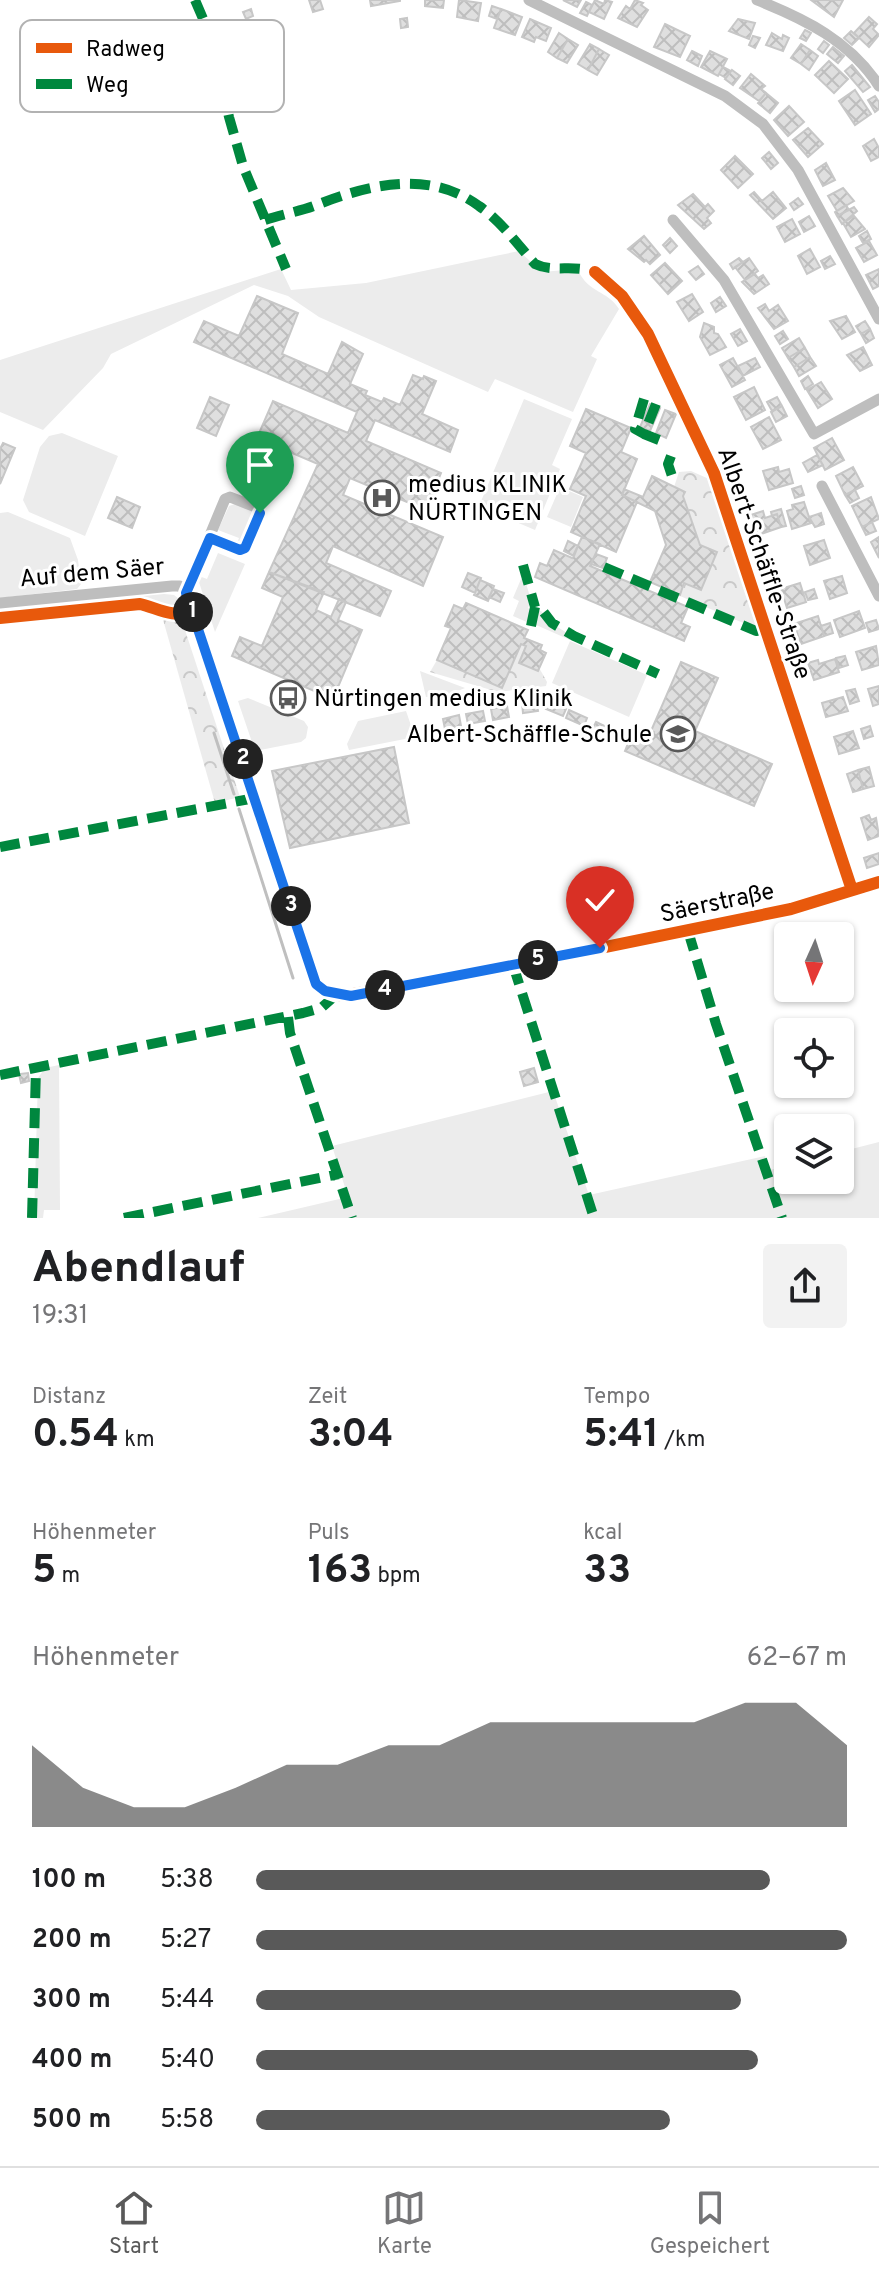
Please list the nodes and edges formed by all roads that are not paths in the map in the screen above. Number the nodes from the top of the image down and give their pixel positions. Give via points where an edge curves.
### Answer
1 (529, 0) edge
2 (757, 0) edge
3 (879, 86) edge
4 (673, 220) dead end
5 (595, 272) dead end
6 (879, 319) edge
7 (879, 399) edge
8 (822, 486) dead end
9 (210, 538) junction
10 (186, 593) junction
11 (879, 596) edge
12 (0, 603) edge
13 (879, 882) edge
14 (852, 890) junction
15 (325, 991) joint

1 - 6 street via 725,96 763,124 798,170
2 - 3 street via 821,29
4 - 7 street via 724,280 814,434
5 - 14 street, Albert-Schäffle-Straße via 622,296 648,334 711,465
8 - 11 street
9 - 9 street, Auf dem Säer via 245,548 258,508 225,499
9 - 10 street, Auf dem Säer
10 - 12 street, Auf dem Säer via 172,586
10 - 15 street, Auf dem Säer via 311,972
13 - 14 street, Säerstraße
14 - 15 street, Säerstraße via 791,909 498,969 351,996

